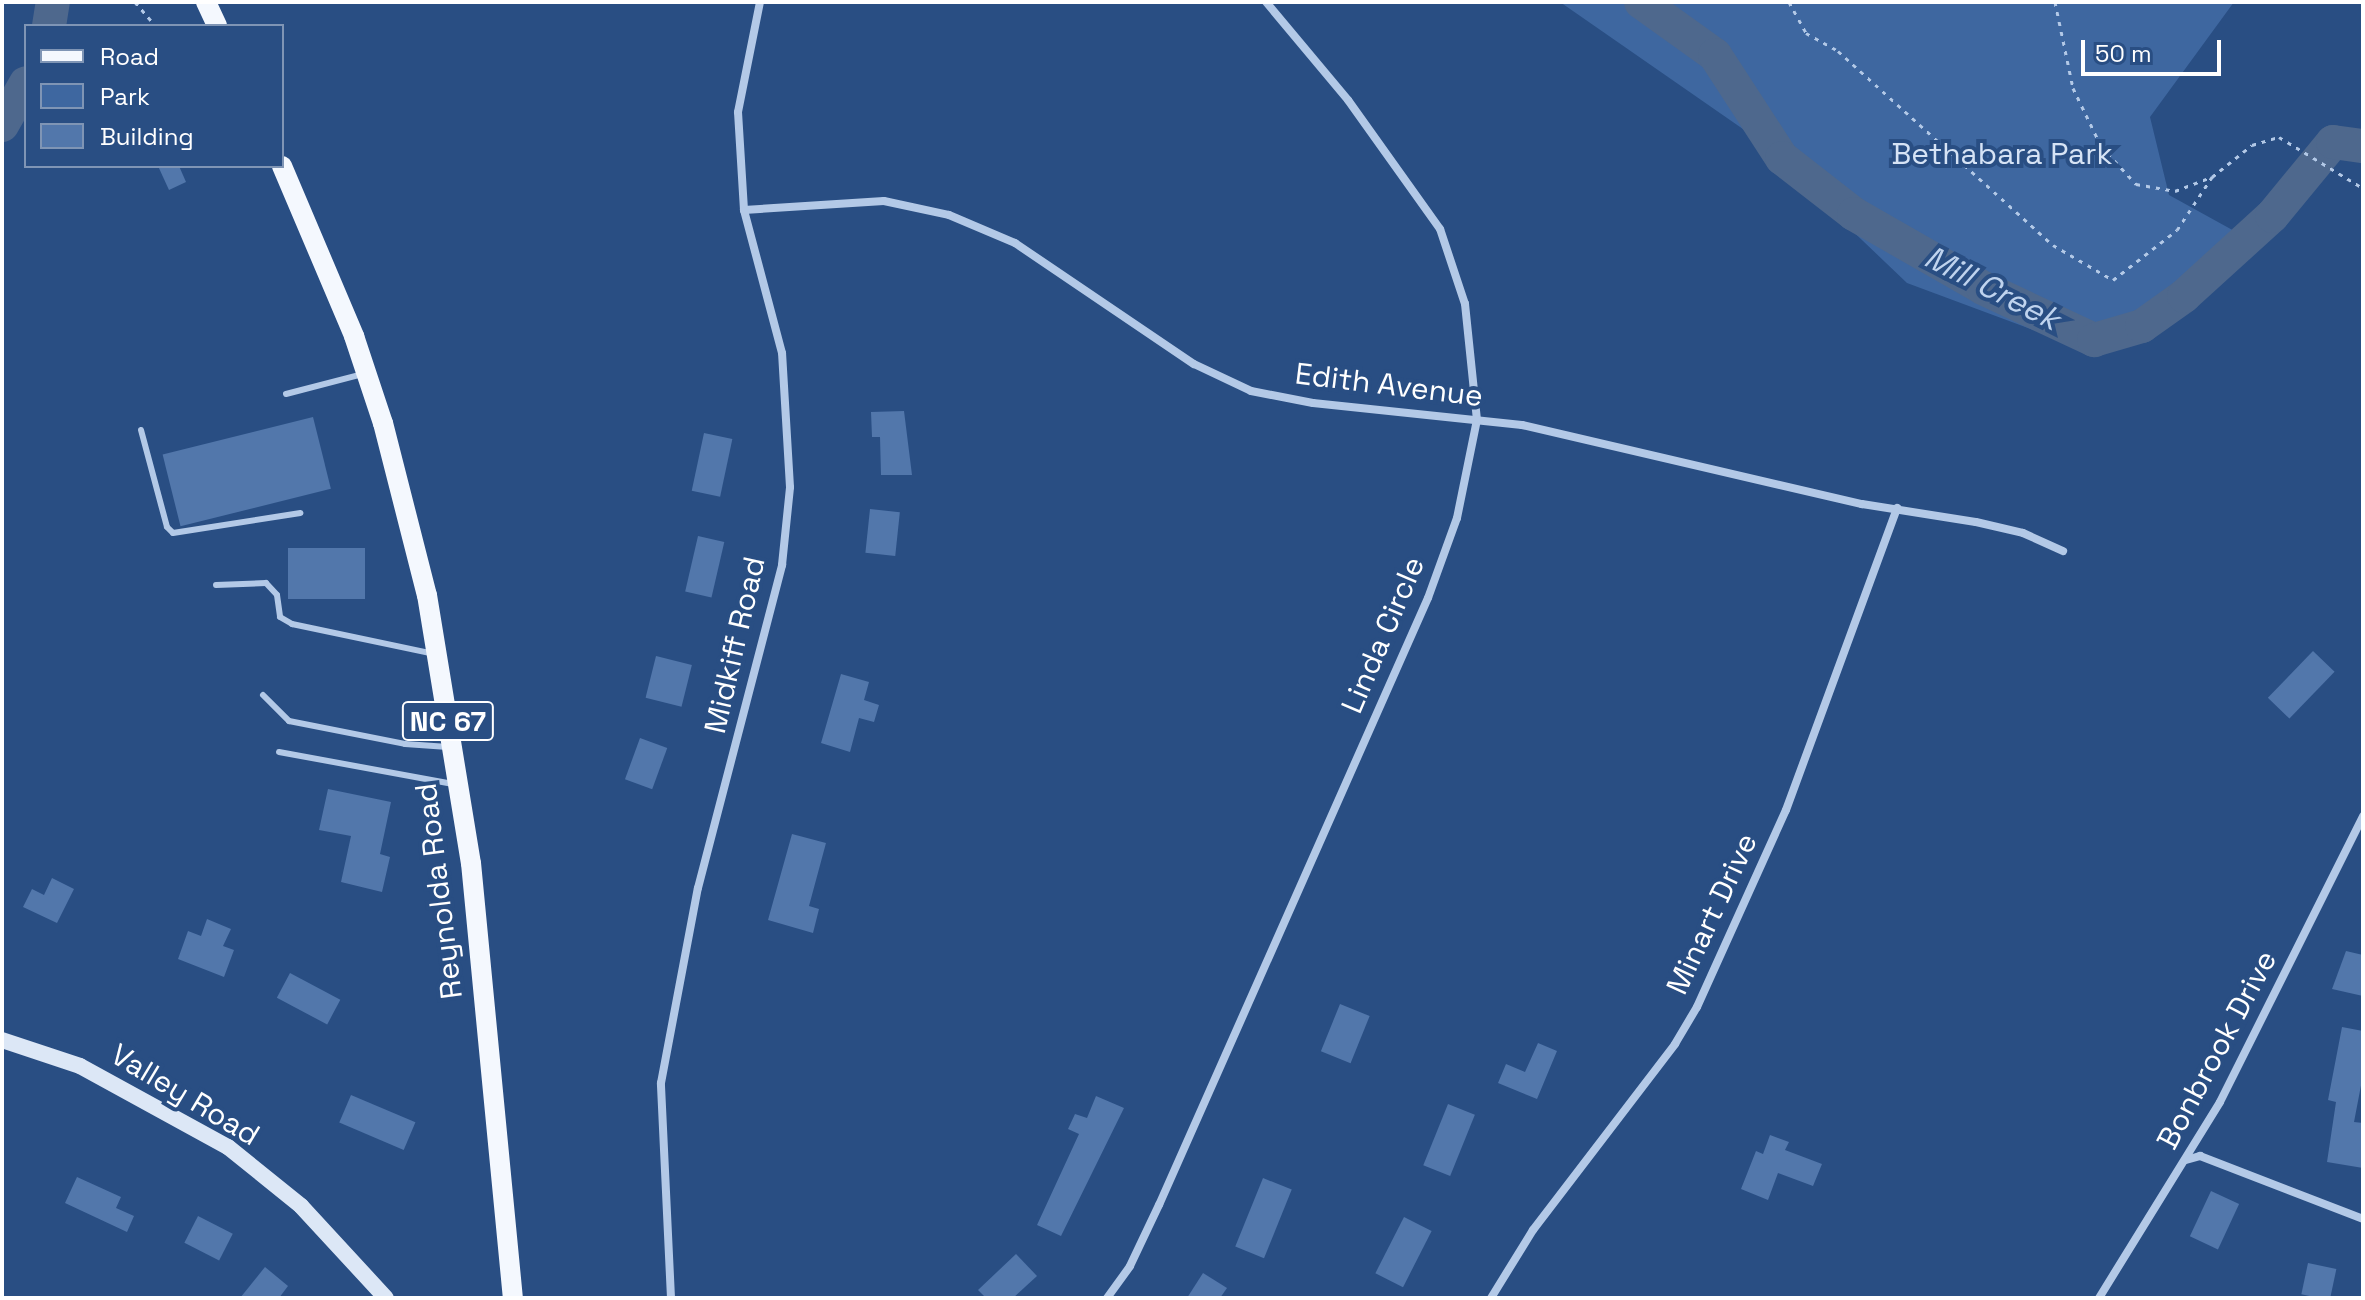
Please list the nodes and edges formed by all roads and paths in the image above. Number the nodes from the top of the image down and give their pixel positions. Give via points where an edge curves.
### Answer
1 (135, 2) edge
2 (206, 2) edge
3 (760, 2) edge
4 (1266, 2) edge
5 (1789, 2) edge
6 (2055, 2) edge
7 (154, 24) edge
8 (216, 24) edge
9 (283, 168) edge
10 (2212, 177) junction
11 (2363, 188) edge
12 (744, 210) junction
13 (366, 373) junction
14 (286, 394) dead end
15 (1477, 420) junction
16 (141, 430) dead end
17 (1897, 508) junction
18 (300, 513) dead end
19 (2063, 551) dead end
20 (216, 585) dead end
21 (437, 654) junction
22 (263, 695) dead end
23 (452, 747) junction
24 (279, 752) dead end
25 (457, 785) junction
26 (2363, 816) edge
27 (2, 1040) edge
28 (2186, 1160) junction
29 (2363, 1219) edge
30 (386, 1298) edge
31 (513, 1298) edge
32 (671, 1298) edge
33 (1107, 1298) edge
34 (1491, 1298) edge
35 (2099, 1298) edge

1 - 7 path
2 - 8 main road
3 - 12 street, Midkiff Road via 738,112
4 - 15 street, Linda Circle via 1348,100 1440,229 1465,304
5 - 10 path via 1806,33 1838,51 2053,245 2113,280 2177,230
6 - 10 path via 2073,88 2101,146 2136,184 2175,191
9 - 13 main road, Reynolda Road / NC 67
10 - 11 path via 2252,145 2279,137
12 - 15 street, Edith Avenue via 884,201 949,215 1015,243 1194,364 1251,391 1313,403
12 - 32 street, Midkiff Road via 782,353 790,487 782,565 698,888 661,1083
13 - 14 lane
13 - 21 main road, Reynolda Road / NC 67 via 427,595
15 - 17 street, Edith Avenue via 1620,445
15 - 33 street, Linda Circle via 1457,518 1428,598 1159,1205 1130,1266
16 - 18 lane via 173,533
17 - 19 street, Edith Avenue via 2023,533
17 - 34 street, Minart Drive via 1786,810 1697,1007 1533,1230
20 - 21 lane via 266,583 277,595 280,617 292,624
21 - 23 main road, Reynolda Road / NC 67
22 - 23 lane via 289,721 392,742
23 - 25 main road, Reynolda Road / NC 67
24 - 25 lane
25 - 31 main road, Reynolda Road / NC 67 via 471,863
26 - 28 street, Bonbrook Drive via 2248,1050
27 - 30 street, Valley Road via 80,1066 228,1147 301,1206
28 - 29 street via 2200,1156
28 - 35 street, Bonbrook Drive

